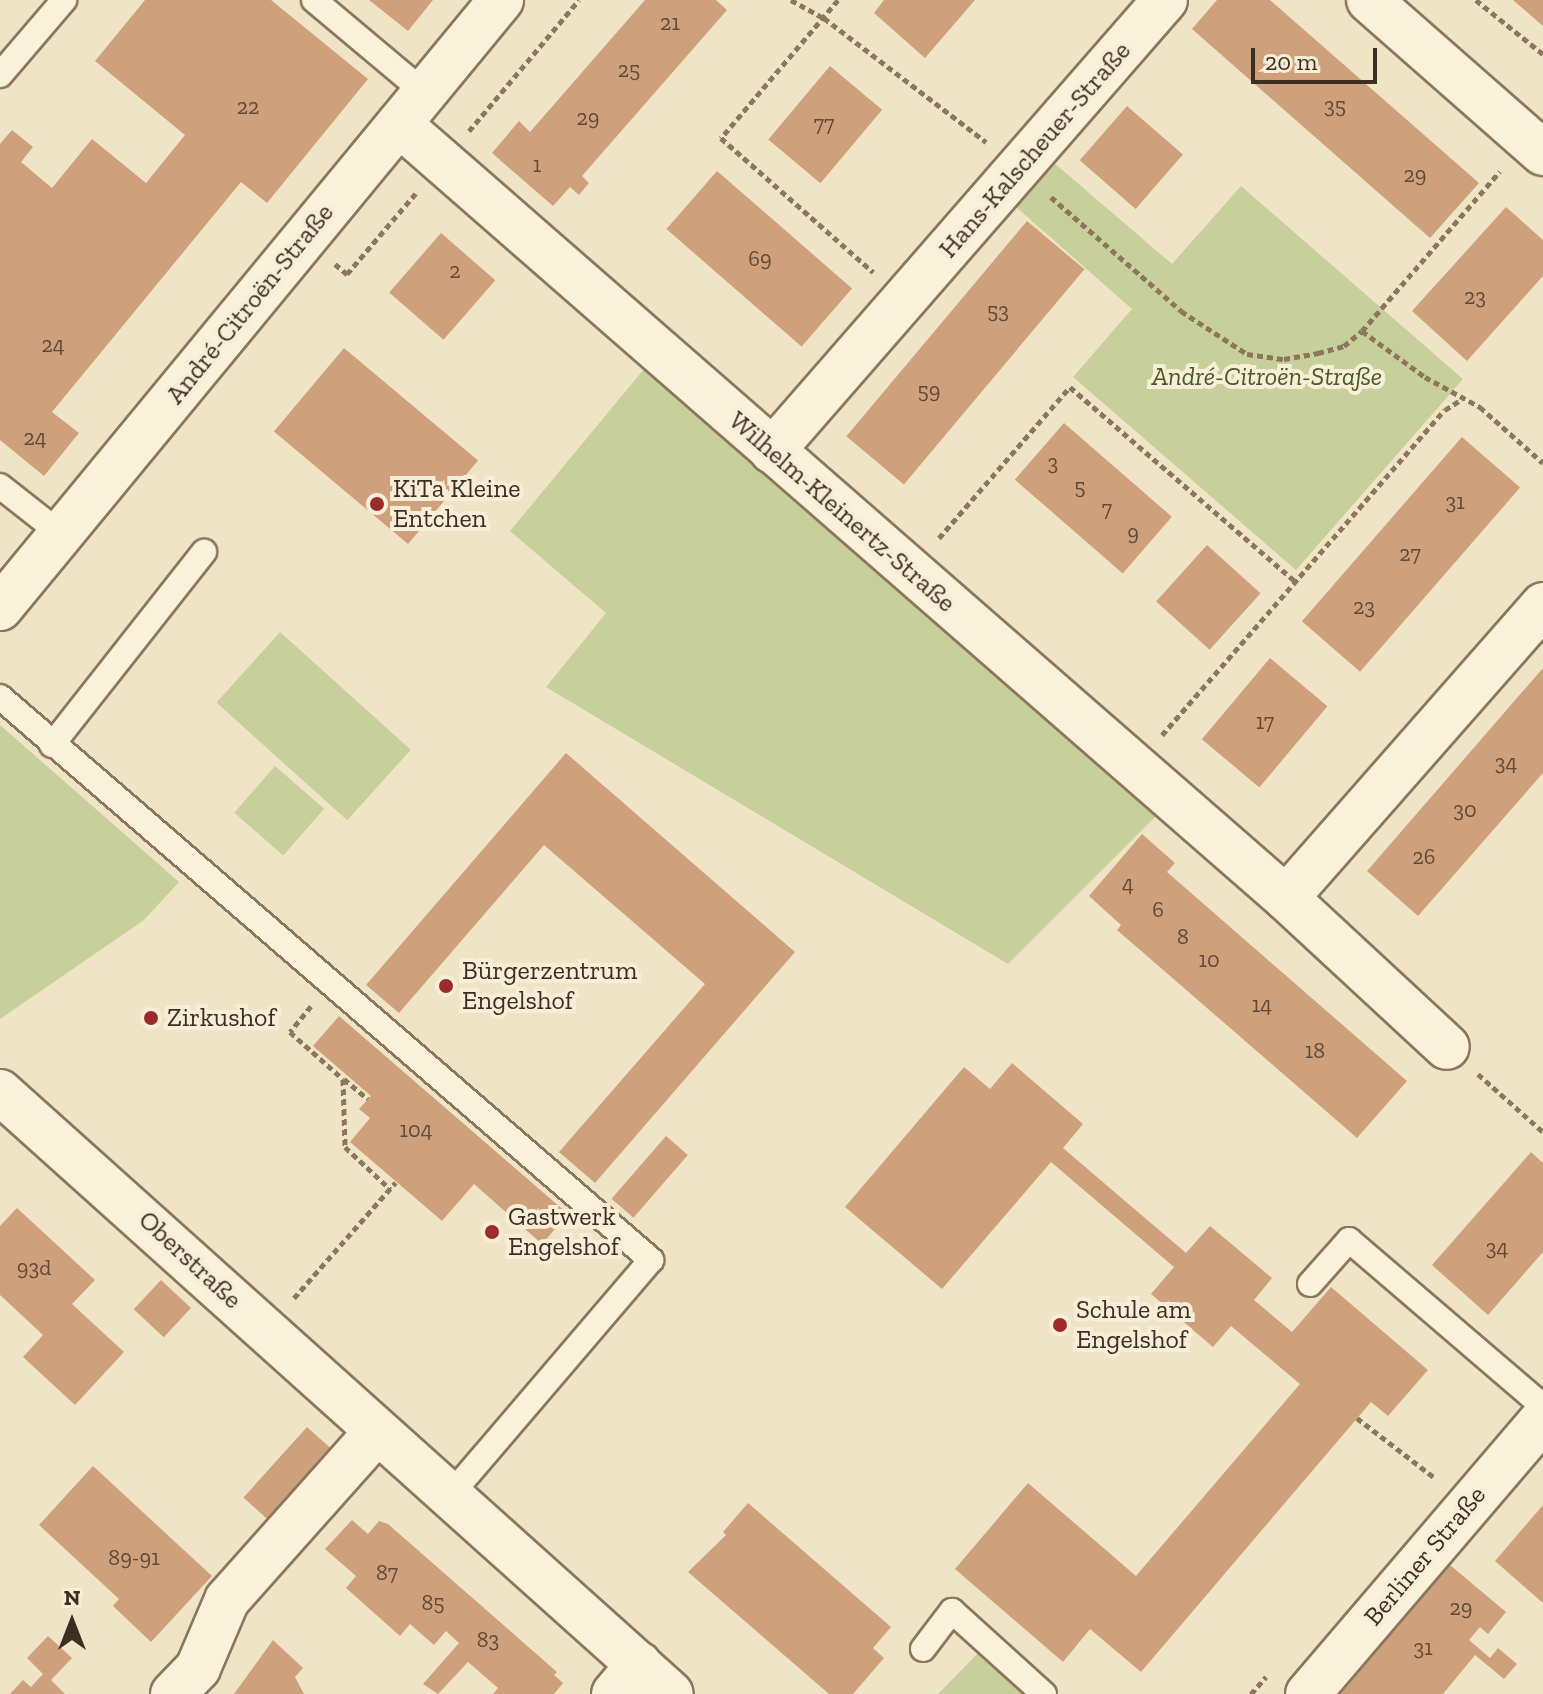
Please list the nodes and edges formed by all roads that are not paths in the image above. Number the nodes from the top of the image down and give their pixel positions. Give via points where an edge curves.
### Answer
1 (64, 0) edge
2 (314, 0) edge
3 (501, 0) edge
4 (1165, 0) edge
5 (1369, 0) edge
6 (0, 75) edge
7 (412, 109) junction
8 (1536, 146) edge
9 (772, 451) junction
10 (0, 486) edge
11 (61, 534) junction
12 (204, 552) dead end
13 (1543, 605) edge
14 (0, 608) edge
15 (0, 697) edge
16 (52, 745) junction
17 (1286, 898) junction
18 (1447, 1047) road end
19 (0, 1092) edge
20 (1310, 1284) dead end
21 (1543, 1406) edge
22 (1543, 1419) edge
23 (376, 1433) junction
24 (448, 1498) junction
25 (923, 1649) dead end
26 (627, 1679) edge
27 (173, 1694) edge
28 (671, 1694) edge
29 (1044, 1694) edge
30 (1308, 1694) edge

1 - 6 lane
2 - 7 lane
3 - 7 street, André-Citroën-Straße
4 - 9 street, Hans-Kalscheuer-Straße
5 - 8 street
7 - 9 street, Wilhelm-Kleinertz-Straße
7 - 11 street, André-Citroën-Straße
9 - 17 street, Wilhelm-Kleinertz-Straße
10 - 11 lane
11 - 14 street, André-Citroën-Straße
12 - 16 lane
13 - 17 street
15 - 16 lane
16 - 24 lane via 333,981 651,1260
17 - 18 street, Wilhelm-Kleinertz-Straße
19 - 23 street, Oberstraße via 223,1287
20 - 21 lane via 1349,1240
22 - 30 street, Berliner Straße
23 - 24 street, Oberstraße
23 - 27 street via 227,1600 198,1668
24 - 26 street, Oberstraße
25 - 29 lane via 952,1611
26 - 28 street, Oberstraße

